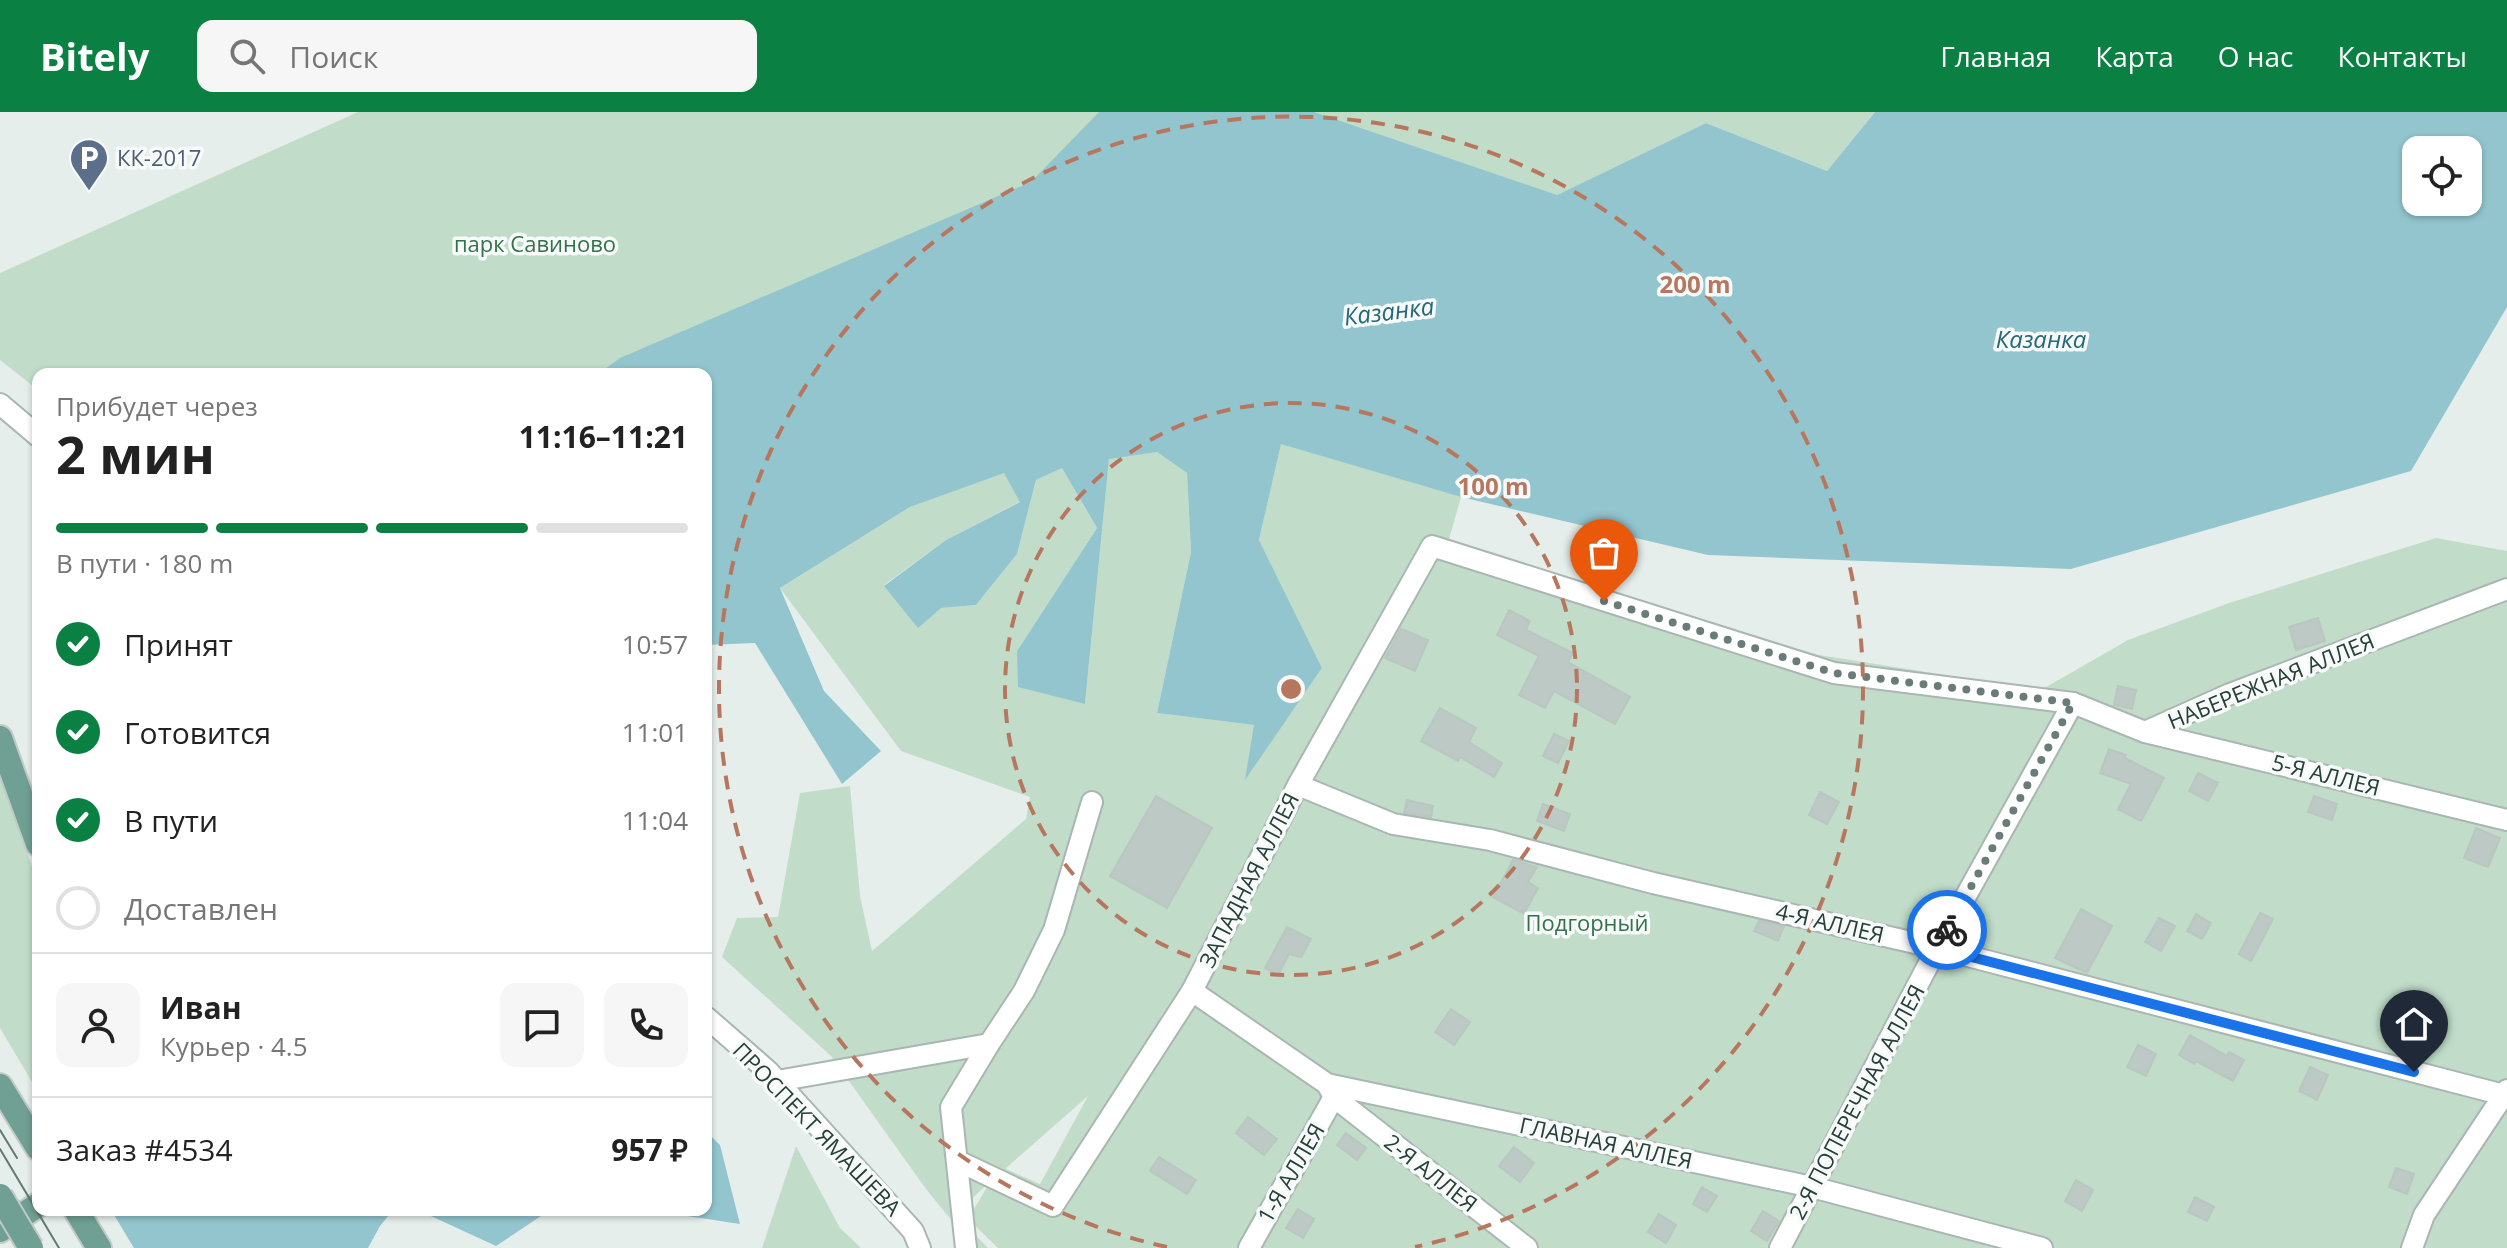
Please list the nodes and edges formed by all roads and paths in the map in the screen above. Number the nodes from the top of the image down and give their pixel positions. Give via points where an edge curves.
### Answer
1 (0, 404) edge
2 (32, 431) edge
3 (1432, 546) joint
4 (2507, 589) edge
5 (2073, 703) junction
6 (2145, 732) junction
7 (0, 738) edge
8 (1298, 785) junction
9 (1092, 802) dead end
10 (2507, 820) edge
11 (32, 827) edge
12 (1937, 948) junction
13 (1192, 991) junction
14 (712, 1022) edge
15 (989, 1044) junction
16 (777, 1081) junction
17 (0, 1086) edge
18 (1331, 1090) junction
19 (2505, 1092) edge
20 (32, 1138) edge
21 (958, 1161) junction
22 (1812, 1187) junction
23 (0, 1196) edge
24 (32, 1209) edge
25 (80, 1216) edge
26 (0, 1230) edge
27 (31, 1248) edge
28 (99, 1248) edge
29 (920, 1248) edge
30 (966, 1248) edge
31 (983, 1248) edge
32 (1249, 1248) edge
33 (1527, 1248) edge
34 (1780, 1248) edge
35 (2042, 1248) edge
36 (2412, 1248) edge

1 - 2 lane
3 - 5 lane, НАБЕРЕЖНАЯ АЛЛЕЯ via 1834,673
3 - 8 lane, ЗАПАДНАЯ АЛЛЕЯ
4 - 6 lane, НАБЕРЕЖНАЯ АЛЛЕЯ via 2230,694
5 - 6 lane, НАБЕРЕЖНАЯ АЛЛЕЯ
5 - 12 lane, 2-Я ПОПЕРЕЧНАЯ АЛЛЕЯ
6 - 10 lane, 5-Я АЛЛЕЯ
7 - 11 main road
8 - 12 lane, 4-Я АЛЛЕЯ via 1393,824 1490,840
8 - 13 lane, ЗАПАДНАЯ АЛЛЕЯ
9 - 15 lane via 1054,930 1024,991
12 - 19 lane, 4-Я АЛЛЕЯ
12 - 22 lane, 2-Я ПОПЕРЕЧНАЯ АЛЛЕЯ
13 - 18 lane, ГЛАВНАЯ АЛЛЕЯ
13 - 21 lane, ЗАПАДНАЯ АЛЛЕЯ via 1053,1206
14 - 16 lane, ПРОСПЕКТ ЯМАШЕВА
15 - 16 lane
15 - 21 lane via 951,1107
16 - 29 lane, ПРОСПЕКТ ЯМАШЕВА via 913,1231
17 - 20 main road
18 - 22 lane, ГЛАВНАЯ АЛЛЕЯ
18 - 32 lane, 1-Я АЛЛЕЯ
18 - 33 lane, 2-Я АЛЛЕЯ
19 - 36 lane via 2424,1215
21 - 30 lane
21 - 31 lane
22 - 34 lane, 2-Я ПОПЕРЕЧНАЯ АЛЛЕЯ
22 - 35 lane, ГЛАВНАЯ АЛЛЕЯ
23 - 27 main road, bridge
24 - 26 main road
25 - 28 main road

